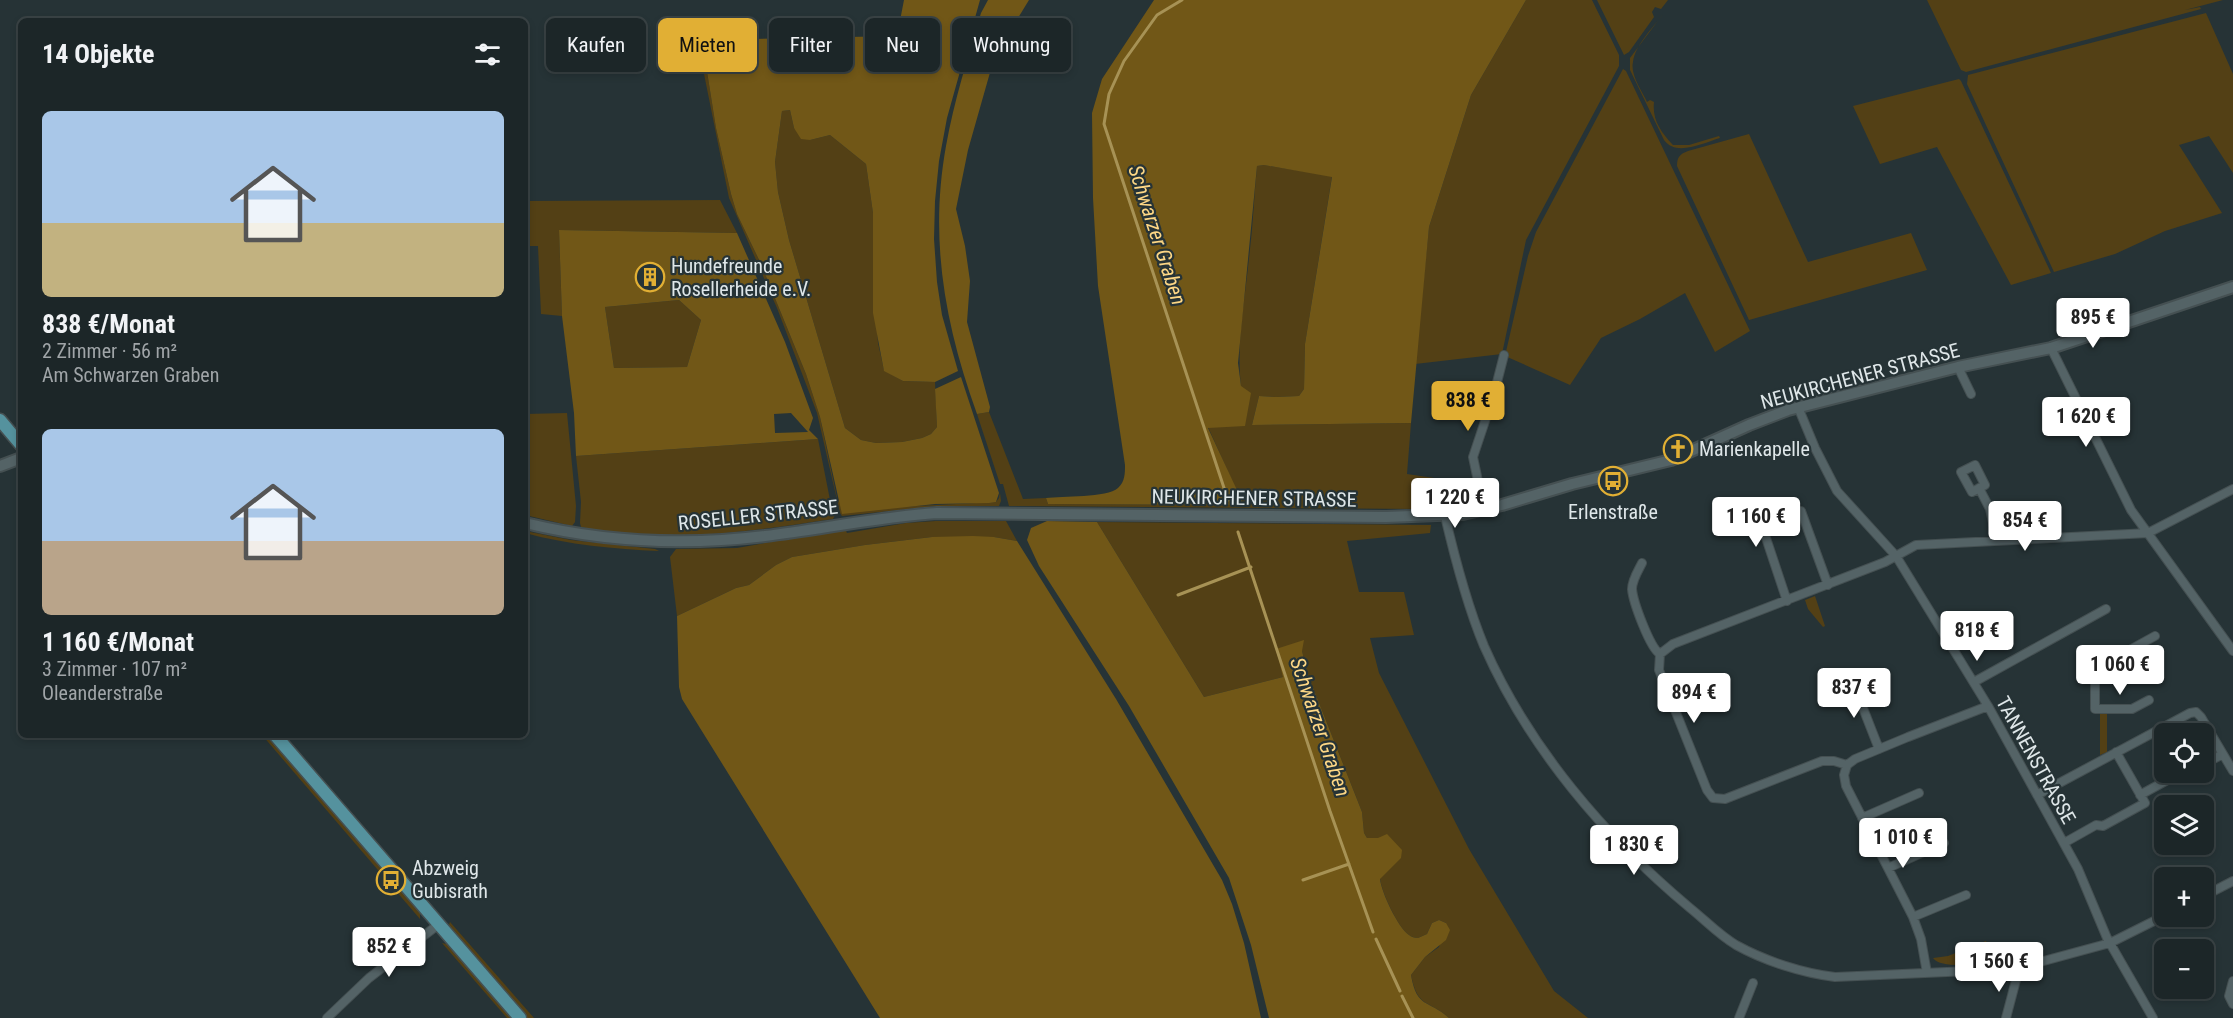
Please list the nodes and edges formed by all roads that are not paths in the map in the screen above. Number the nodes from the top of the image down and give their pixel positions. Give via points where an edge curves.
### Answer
1 (2233, 287) edge
2 (2051, 348) junction
3 (1504, 355) dead end
4 (1958, 367) junction
5 (1971, 394) dead end
6 (1798, 407) junction
7 (0, 420) edge
8 (18, 441) edge
9 (18, 459) edge
10 (0, 466) edge
11 (1979, 488) dead end
12 (2233, 489) edge
13 (1484, 510) junction
14 (1801, 511) dead end
15 (924, 514) joint
16 (1445, 516) junction
17 (528, 524) edge
18 (1764, 527) dead end
19 (2148, 533) junction
20 (1997, 541) junction
21 (1896, 556) junction
22 (1642, 563) dead end
23 (1828, 585) junction
24 (1787, 601) junction
25 (2106, 609) dead end
26 (2155, 636) dead end
27 (2233, 651) edge
28 (1662, 652) junction
29 (1852, 680) dead end
30 (1974, 682) junction
31 (2149, 700) dead end
32 (1988, 706) junction
33 (278, 738) edge
34 (1879, 749) junction
35 (2116, 752) junction
36 (2223, 754) junction
37 (2214, 759) edge
38 (1847, 765) junction
39 (2233, 771) edge
40 (2162, 783) edge
41 (1919, 793) dead end
42 (2037, 795) junction
43 (2140, 795) junction
44 (1862, 818) junction
45 (1944, 843) dead end
46 (2064, 843) junction
47 (1888, 868) junction
48 (2233, 881) edge
49 (2214, 891) edge
50 (1966, 895) dead end
51 (1913, 917) junction
52 (2154, 921) edge
53 (439, 924) junction
54 (2110, 943) junction
55 (2014, 969) junction
56 (1927, 973) junction
57 (2233, 981) edge
58 (1754, 983) dead end
59 (2233, 1004) edge
60 (327, 1018) edge
61 (520, 1018) edge
62 (1739, 1018) edge
63 (2006, 1018) edge
64 (2152, 1018) edge

1 - 2 street, NEUKIRCHENER STRASSE
2 - 4 street, NEUKIRCHENER STRASSE
2 - 19 street via 2131,510
3 - 13 street via 1473,457
4 - 5 street
4 - 6 street, NEUKIRCHENER STRASSE
6 - 13 street, NEUKIRCHENER STRASSE via 1671,460
6 - 21 street, TANNENSTRASSE via 1837,491
7 - 8 main road
9 - 10 street
11 - 20 street via 1990,509
12 - 19 street
13 - 16 street, NEUKIRCHENER STRASSE
14 - 23 street
15 - 16 street, NEUKIRCHENER STRASSE
15 - 17 street, ROSELLER STRASSE via 766,536 690,542 605,538
16 - 56 street via 1475,622 1509,696 1559,772 1652,876 1735,944 1778,962 1835,977
18 - 24 street
19 - 20 street
19 - 27 street
20 - 21 street via 1920,544
21 - 23 street
21 - 30 street, TANNENSTRASSE
22 - 28 street via 1633,593 1655,651
23 - 24 street
24 - 28 street via 1673,644
25 - 30 street
26 - 31 street via 2095,671 2095,709 2132,709
28 - 38 street via 1659,670 1713,798 1725,799 1822,761
29 - 34 street
30 - 32 street, TANNENSTRASSE
32 - 34 street
32 - 42 street, TANNENSTRASSE
33 - 53 main road
34 - 38 street
35 - 36 street via 2196,712
35 - 42 street
35 - 43 street
36 - 37 street
36 - 39 street
38 - 44 street via 1844,781
40 - 43 street
41 - 44 street
42 - 46 street, TANNENSTRASSE
43 - 46 street via 2145,803
44 - 47 street
45 - 47 street
46 - 54 street, TANNENSTRASSE
47 - 51 street
48 - 49 street
50 - 51 street
51 - 56 street
52 - 54 street
53 - 60 street via 360,985
53 - 61 main road
54 - 55 street
54 - 64 street, TANNENSTRASSE
55 - 56 street
55 - 63 street via 2016,980
57 - 59 street via 2229,996
58 - 62 street

